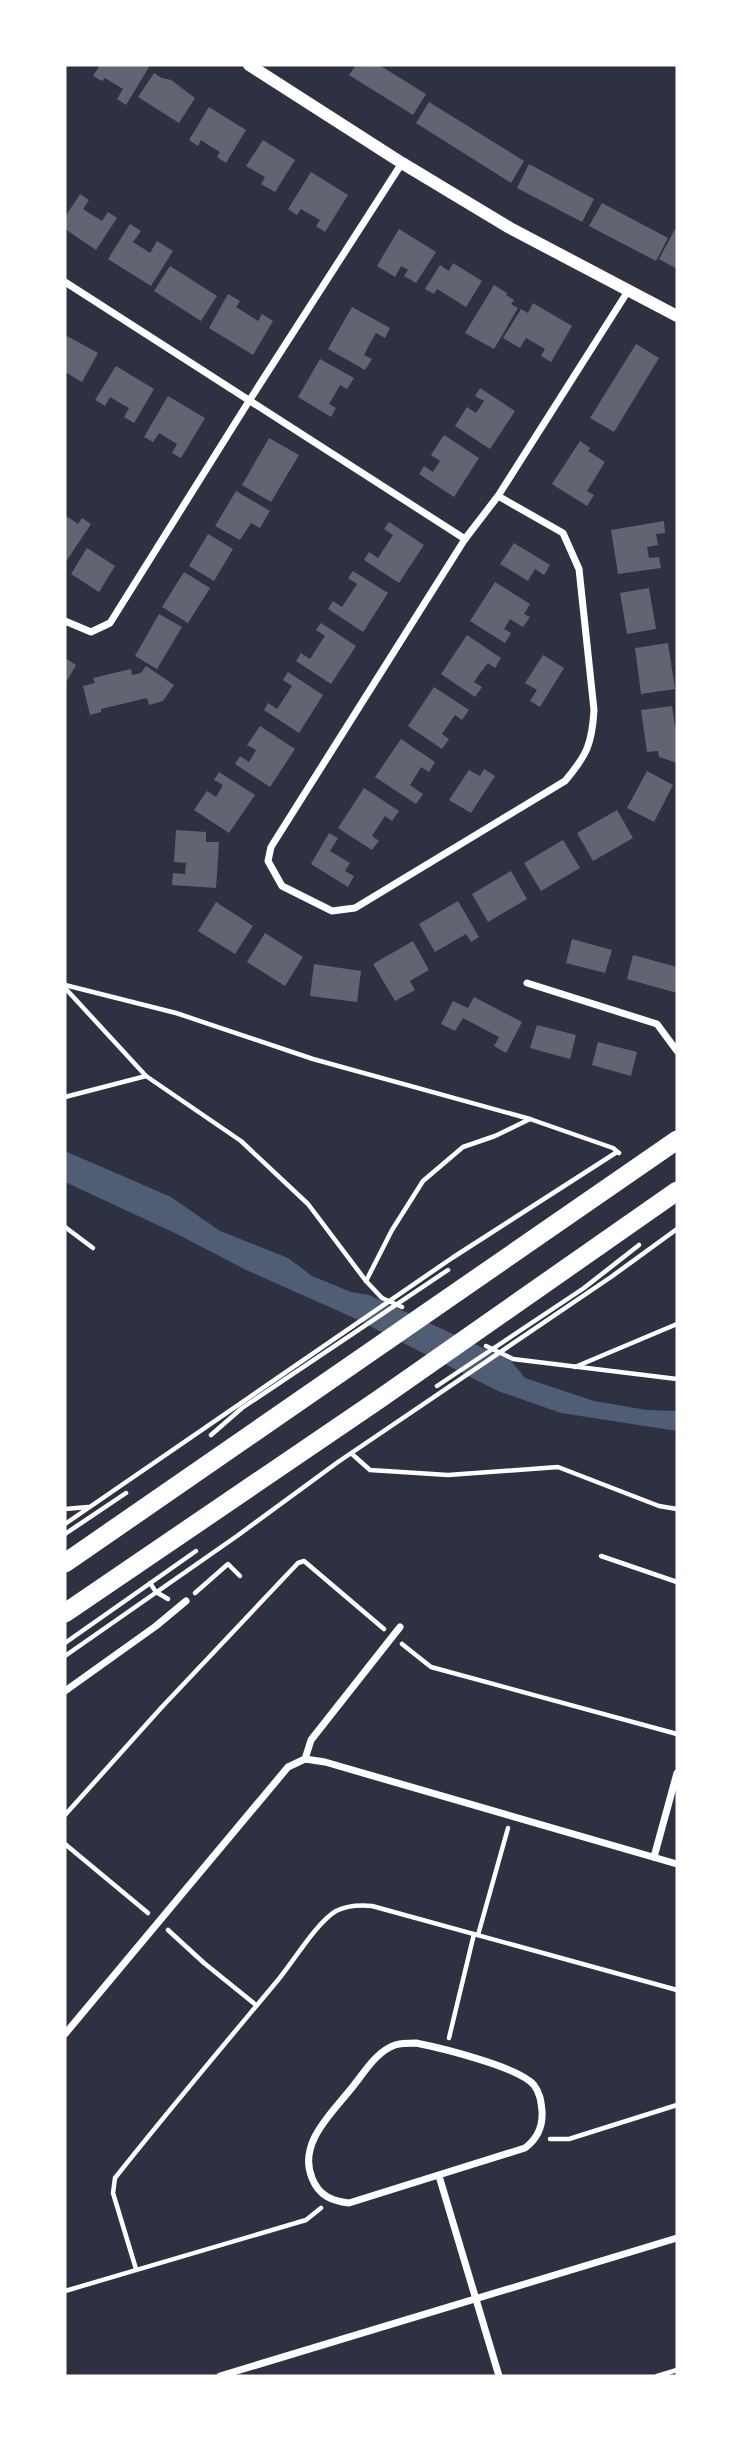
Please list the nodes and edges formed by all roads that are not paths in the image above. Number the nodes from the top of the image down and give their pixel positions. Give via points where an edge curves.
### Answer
1 (249, 65) edge
2 (402, 163) junction
3 (65, 282) edge
4 (628, 291) junction
5 (677, 316) edge
6 (249, 401) junction
7 (498, 496) junction
8 (465, 539) junction
9 (65, 621) edge
10 (527, 983) dead end
11 (677, 1051) edge
12 (677, 1140) edge
13 (677, 1191) edge
14 (65, 1563) edge
15 (184, 1602) road end
16 (65, 1613) edge
17 (400, 1627) dead end
18 (65, 1691) edge
19 (305, 1759) junction
20 (677, 1773) edge
21 (654, 1857) junction
22 (677, 1864) edge
23 (65, 2034) edge
24 (439, 2176) junction
25 (677, 2238) edge
26 (475, 2300) junction
27 (220, 2376) edge
28 (499, 2376) edge

1 - 2 street
2 - 4 street
2 - 6 street
3 - 6 street
4 - 5 street
4 - 7 street
6 - 8 street
6 - 9 street via 110,623 91,632
7 - 8 street
7 - 8 street via 563,533 579,569 594,710 585,758 565,781 542,796 355,908 332,911 282,886 268,862 271,847
10 - 11 street via 657,1024
12 - 14 highway
13 - 16 highway
15 - 18 street
17 - 19 street via 311,1740
19 - 21 street
19 - 23 street via 288,1767
20 - 21 street
21 - 22 street
24 - 24 street via 525,2148 536,2140 542,2119 541,2097 520,2075 446,2049 396,2044 377,2056 324,2123 309,2148 307,2167 315,2186 330,2201 349,2203
24 - 26 street
25 - 26 street
26 - 27 street
26 - 28 street

